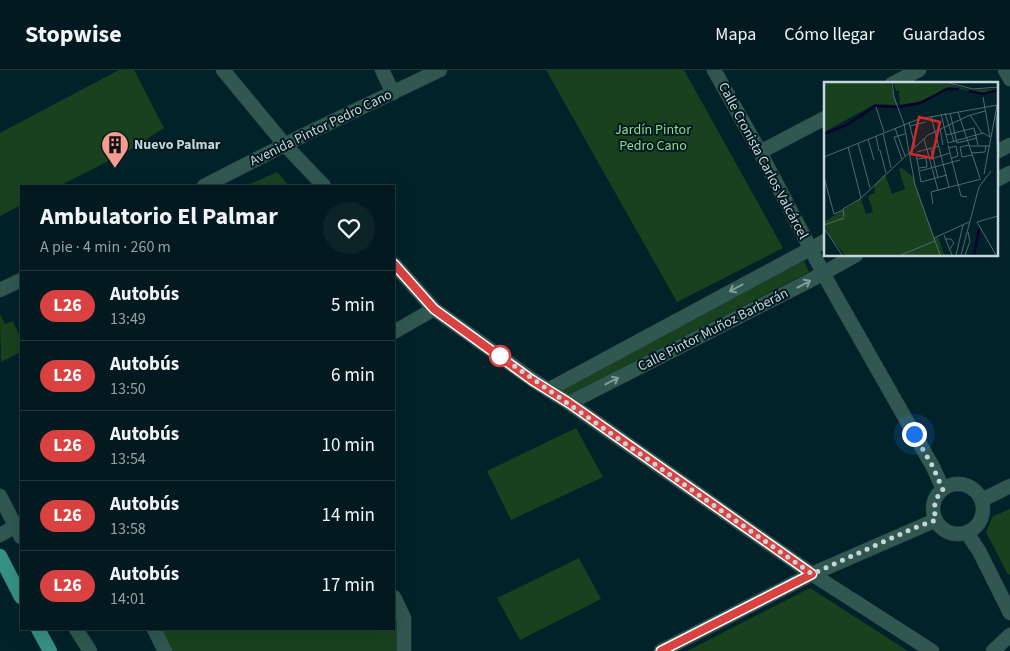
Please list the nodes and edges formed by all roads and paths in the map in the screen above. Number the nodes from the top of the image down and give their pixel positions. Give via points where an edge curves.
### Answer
1 (223, 70) edge
2 (382, 70) edge
3 (440, 70) edge
4 (714, 70) edge
5 (919, 70) edge
6 (1005, 70) edge
7 (1010, 79) edge
8 (896, 82) edge
9 (394, 93) junction
10 (824, 119) edge
11 (285, 144) junction
12 (1010, 145) edge
13 (998, 151) edge
14 (760, 152) junction
15 (1010, 173) edge
16 (998, 179) edge
17 (206, 185) edge
18 (323, 185) edge
19 (824, 242) edge
20 (810, 249) junction
21 (854, 256) edge
22 (395, 265) edge
23 (823, 272) junction
24 (20, 280) edge
25 (0, 290) edge
26 (434, 309) junction
27 (395, 331) edge
28 (548, 390) junction
29 (569, 403) junction
30 (1010, 486) edge
31 (943, 490) junction
32 (0, 496) edge
33 (982, 500) junction
34 (936, 520) junction
35 (19, 529) edge
36 (967, 533) junction
37 (0, 535) edge
38 (0, 556) edge
39 (812, 574) junction
40 (20, 595) edge
41 (395, 599) edge
42 (1010, 613) edge
43 (39, 630) edge
44 (77, 630) edge
45 (154, 630) edge
46 (1010, 635) edge
47 (50, 651) edge
48 (90, 651) edge
49 (165, 651) edge
50 (404, 651) edge
51 (661, 651) edge
52 (932, 651) edge
53 (993, 651) edge

1 - 11 street
2 - 9 street
3 - 9 street, Avenida Pintor Pedro Cano
4 - 14 street, Calle Cronista Carlos Valcárcel
5 - 8 street
6 - 7 street
9 - 11 street, Avenida Pintor Pedro Cano
10 - 14 street
11 - 17 street, Avenida Pintor Pedro Cano
11 - 18 street
12 - 13 street
14 - 20 street, Calle Cronista Carlos Valcárcel
15 - 16 street
19 - 20 street, Calle Pintor Muñoz Barberán
20 - 23 street, Calle Cronista Carlos Valcárcel
20 -> 28 street, Calle Pintor Muñoz Barberán
21 - 23 street, Calle Pintor Muñoz Barberán
22 - 26 street
29 -> 23 street, Calle Pintor Muñoz Barberán
23 - 31 street, Calle Cronista Carlos Valcárcel
24 - 25 street
26 - 27 street
26 - 28 street
28 - 29 street
29 - 39 street
30 - 33 street
31 - 33 street via 953,484 965,485 975,490
31 - 34 street via 934,503
32 - 35 street
33 - 36 street via 981,519
34 - 36 street via 949,532
34 - 39 street
35 - 37 street
36 - 42 street
38 - 40 main road
39 - 51 street
39 - 52 street
41 - 50 street via 404,618
43 - 47 main road
44 - 48 street
45 - 49 street
46 - 53 street

